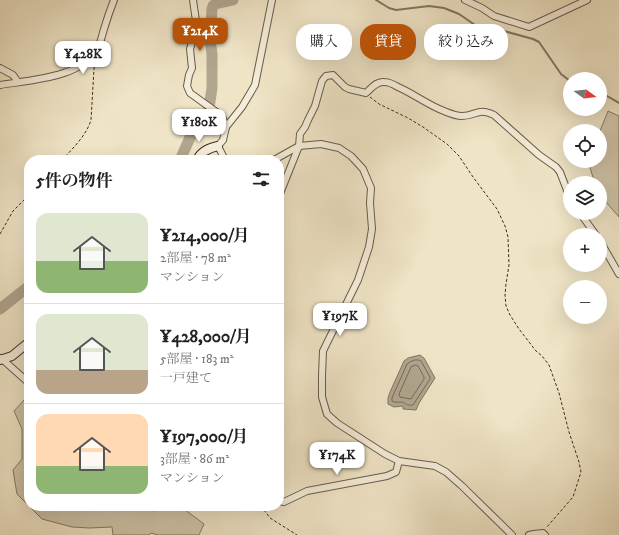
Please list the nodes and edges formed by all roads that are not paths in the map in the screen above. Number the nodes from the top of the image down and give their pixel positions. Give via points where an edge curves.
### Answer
1 (114, 0) edge
2 (193, 0) edge
3 (272, 0) edge
4 (465, 0) edge
5 (587, 0) edge
6 (0, 68) edge
7 (18, 82) junction
8 (0, 85) edge
9 (226, 127) junction
10 (218, 146) junction
11 (299, 146) junction
12 (200, 155) edge
13 (222, 155) edge
14 (282, 155) edge
15 (563, 180) edge
16 (284, 184) edge
17 (607, 253) edge
18 (619, 274) edge
19 (24, 346) edge
20 (1, 359) edge
21 (24, 379) edge
22 (399, 461) junction
23 (284, 502) edge
24 (544, 534) edge
25 (512, 535) edge
26 (529, 535) edge

1 - 7 street via 98,49 90,59 69,72
2 - 9 street via 196,21 190,49 192,68 187,86 190,93 222,116
3 - 9 street via 255,85
4 - 5 street via 494,16 530,27
6 - 7 street
7 - 8 street
9 - 10 street via 223,140
10 - 12 street via 208,148
10 - 13 street
11 - 14 street
11 - 15 street via 300,134 315,106 326,76 333,75 345,87 366,93 383,81 454,115 462,116 483,111 494,115 556,167
11 - 16 street
11 - 22 street via 321,144 340,148 363,169 371,188 372,229 369,247 358,280 324,351 322,397 327,414 337,423
17 - 18 street
19 - 20 street via 12,356
20 - 21 street
22 - 23 street via 396,472 387,476 307,491
22 - 25 street via 435,466 446,472
24 - 26 street

